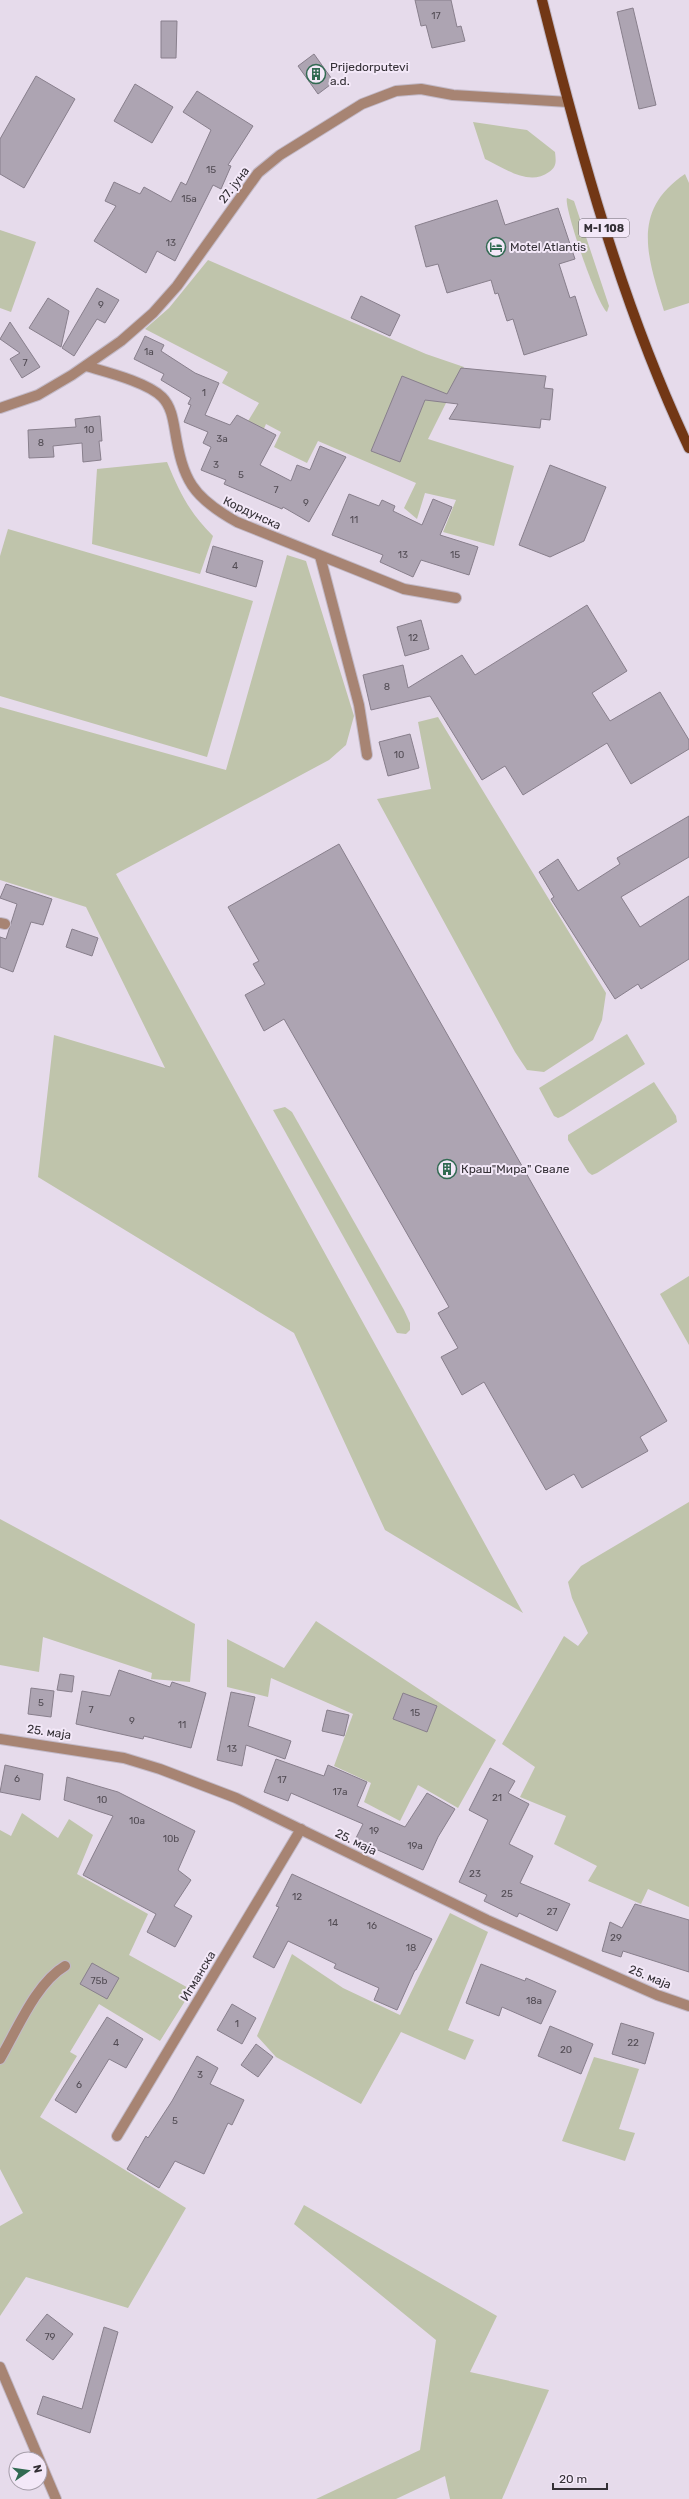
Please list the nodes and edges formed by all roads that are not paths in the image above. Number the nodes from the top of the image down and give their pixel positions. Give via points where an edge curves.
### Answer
1 (542, 0) edge
2 (568, 102) junction
3 (86, 366) junction
4 (0, 408) edge
5 (689, 448) edge
6 (320, 556) junction
7 (456, 598) dead end
8 (367, 755) dead end
9 (0, 1739) edge
10 (301, 1829) junction
11 (65, 1966) dead end
12 (689, 2006) edge
13 (0, 2060) edge
14 (117, 2136) dead end
15 (0, 2367) edge
16 (56, 2499) edge

1 - 2 main road, M-I 108
2 - 3 street, 27. јуна via 453,95 421,89 396,91 362,104 280,155 258,173 177,286 153,313 121,341
2 - 5 main road, M-I 108 via 621,282
3 - 4 street, 27. јуна via 38,395
3 - 6 street, Кордунска via 131,380 162,396 171,411 183,471 194,490 211,508 237,522
6 - 7 street, Кордунска via 404,590
6 - 8 street via 359,706
9 - 10 street, 25. маја via 124,1758 236,1798
10 - 12 street, 25. маја via 488,1920 657,1995
10 - 14 street, Игманска
11 - 13 street via 52,1973
15 - 16 street

